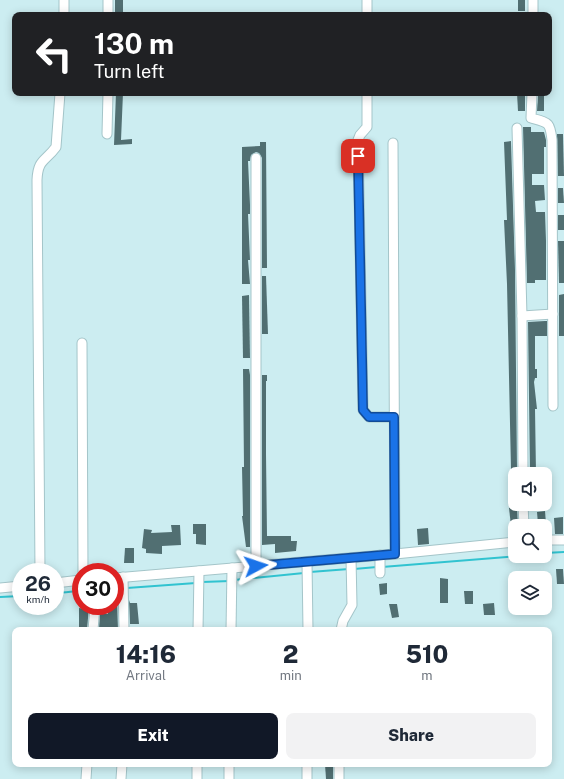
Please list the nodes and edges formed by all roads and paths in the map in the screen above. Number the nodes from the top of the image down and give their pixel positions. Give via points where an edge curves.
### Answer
1 (64, 0) edge
2 (108, 0) edge
3 (366, 0) edge
4 (533, 0) edge
5 (64, 12) edge
6 (108, 12) edge
7 (367, 12) edge
8 (533, 12) edge
9 (60, 96) edge
10 (108, 96) edge
11 (367, 96) edge
12 (532, 96) edge
13 (517, 128) dead end
14 (107, 134) dead end
15 (393, 143) dead end
16 (256, 158) dead end
17 (552, 314) junction
18 (522, 316) junction
19 (82, 342) dead end
20 (553, 406) dead end
21 (394, 417) junction
22 (523, 467) edge
23 (552, 540) edge
24 (564, 540) edge
25 (508, 543) edge
26 (395, 554) junction
27 (380, 559) junction
28 (351, 561) junction
29 (40, 563) edge
30 (83, 563) edge
31 (307, 565) junction
32 (256, 566) junction
33 (232, 572) junction
34 (380, 573) dead end
35 (199, 574) junction
36 (124, 579) edge
37 (12, 587) edge
38 (0, 588) edge
39 (95, 615) edge
40 (124, 615) edge
41 (94, 627) edge
42 (124, 627) edge
43 (198, 627) edge
44 (231, 627) edge
45 (308, 627) edge
46 (341, 627) edge
47 (87, 767) edge
48 (122, 767) edge
49 (197, 767) edge
50 (229, 767) edge
51 (307, 767) edge
52 (339, 767) edge
53 (86, 779) edge
54 (121, 779) edge
55 (197, 779) edge
56 (229, 779) edge
57 (307, 779) edge
58 (339, 779) edge

1 - 5 street
2 - 6 street
3 - 7 street
4 - 8 street
9 - 29 street via 56,147 40,162 37,180
10 - 14 street
11 - 21 street via 367,127 358,140 363,410 369,417
12 - 17 street via 531,118 547,122 552,140
13 - 18 street
15 - 21 street
16 - 32 street
17 - 18 street
17 - 20 street
18 - 22 street
19 - 30 street
21 - 26 street
23 - 24 street
25 - 26 street
26 - 27 street
27 - 28 street
27 - 34 street
28 - 31 street
28 - 46 street via 352,608 342,621
31 - 32 street
31 - 45 street
32 - 33 street
33 - 35 street
33 - 44 street
35 - 36 street
35 - 43 street
37 - 38 street
39 - 41 street
40 - 42 street
47 - 53 street
48 - 54 street
49 - 55 street
50 - 56 street
51 - 57 street
52 - 58 street

